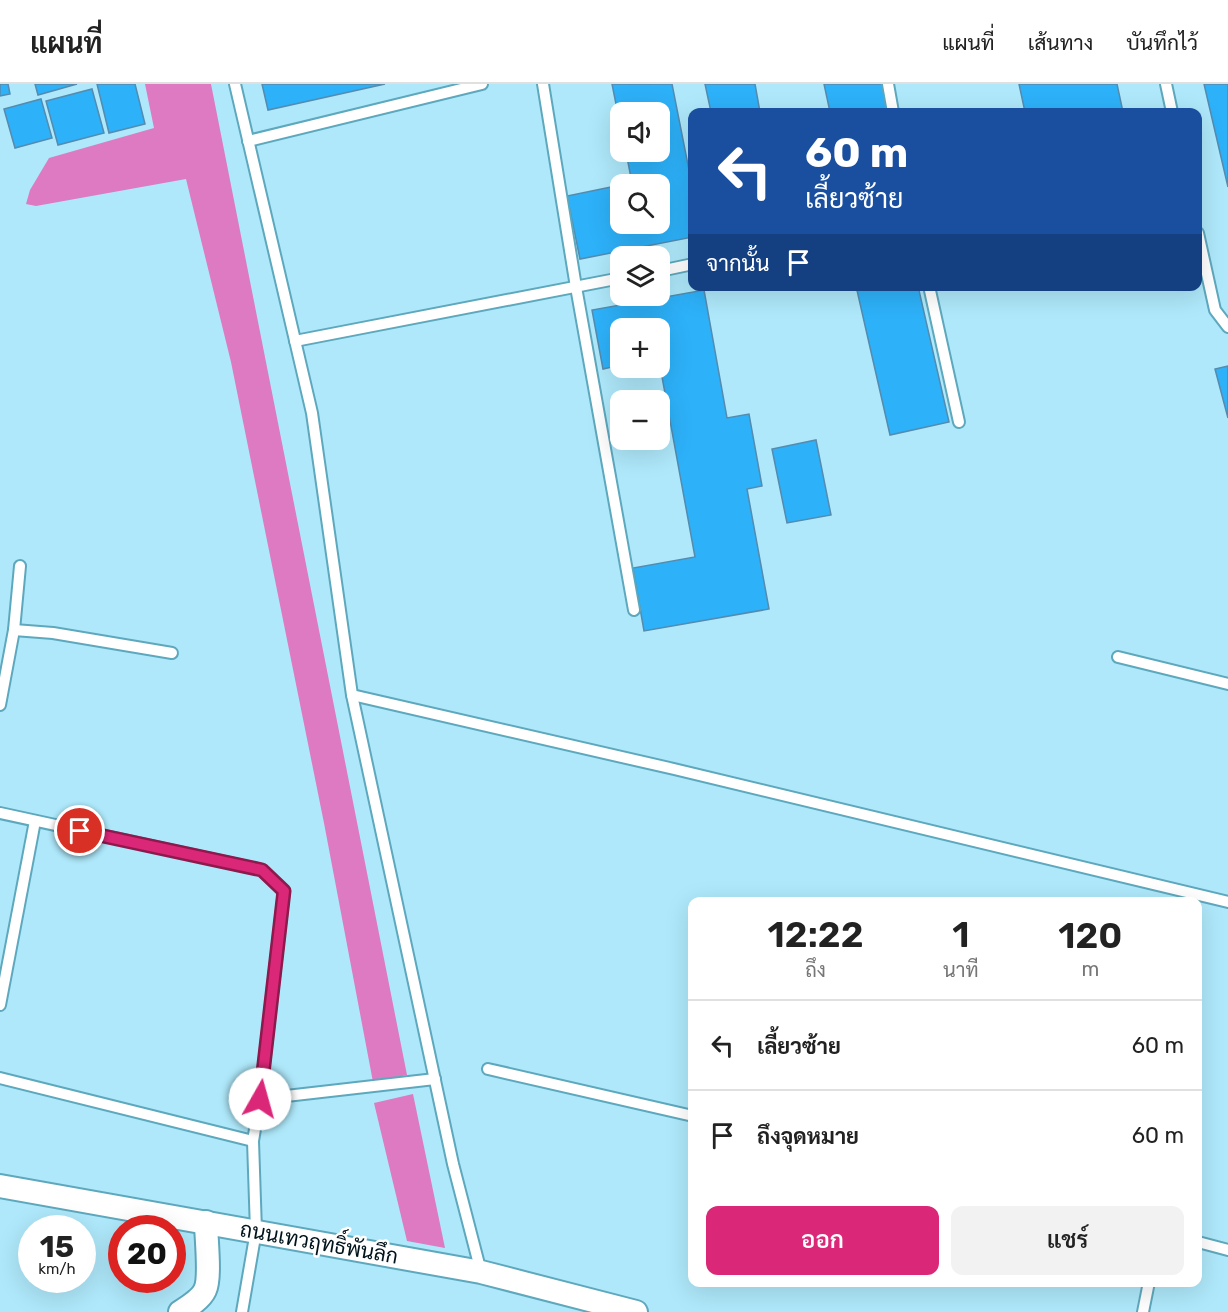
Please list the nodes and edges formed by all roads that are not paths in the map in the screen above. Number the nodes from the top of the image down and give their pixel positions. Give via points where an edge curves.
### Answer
1 (235, 84) edge
2 (482, 84) edge
3 (543, 84) edge
4 (888, 84) edge
5 (1166, 84) edge
6 (892, 108) edge
7 (1171, 108) edge
8 (248, 141) junction
9 (1202, 251) edge
10 (688, 265) edge
11 (670, 269) edge
12 (610, 280) edge
13 (576, 287) junction
14 (930, 291) edge
15 (1228, 327) edge
16 (295, 341) junction
17 (959, 422) dead end
18 (20, 566) dead end
19 (634, 610) dead end
20 (14, 630) junction
21 (172, 653) dead end
22 (1118, 657) dead end
23 (1228, 684) edge
24 (352, 695) junction
25 (0, 705) edge
26 (0, 813) edge
27 (34, 821) junction
28 (1228, 902) edge
29 (0, 1005) edge
30 (488, 1069) dead end
31 (0, 1078) edge
32 (435, 1079) junction
33 (260, 1099) junction
34 (688, 1115) edge
35 (253, 1142) junction
36 (0, 1186) edge
37 (206, 1222) junction
38 (256, 1231) junction
39 (1202, 1243) edge
40 (1228, 1250) edge
41 (481, 1272) junction
42 (1148, 1287) edge
43 (180, 1312) edge
44 (242, 1312) edge
45 (636, 1312) edge
46 (1143, 1312) edge

1 - 8 lane
2 - 8 lane
3 - 13 lane
4 - 6 lane
5 - 7 lane
8 - 16 lane
9 - 15 lane via 1215,310
10 - 11 lane
12 - 13 lane
13 - 16 lane
13 - 19 lane
14 - 17 lane
16 - 24 lane via 312,413
18 - 20 lane
20 - 21 lane
20 - 25 lane
22 - 23 lane
24 - 28 lane
24 - 32 lane
26 - 27 lane
27 - 29 lane
27 - 33 lane via 262,870 284,891
30 - 34 lane
31 - 35 lane
32 - 33 lane
32 - 41 lane
33 - 35 lane
35 - 38 lane
36 - 37 street, ถนนเทวฤทธิ์พันลึก
37 - 38 street, ถนนเทวฤทธิ์พันลึก
37 - 43 street via 206,1290
38 - 41 street, ถนนเทวฤทธิ์พันลึก
38 - 44 lane
39 - 40 lane
41 - 45 street, ถนนเทวฤทธิ์พันลึก
42 - 46 lane

